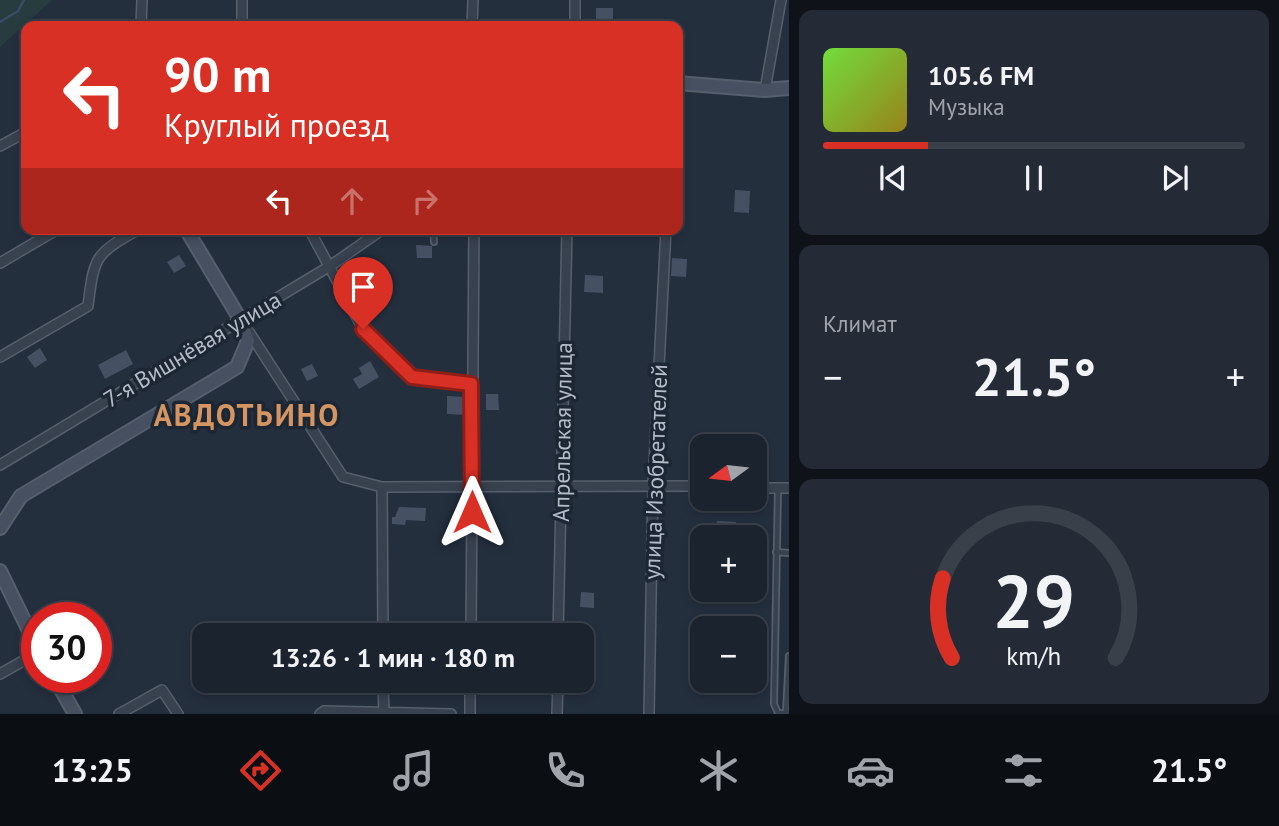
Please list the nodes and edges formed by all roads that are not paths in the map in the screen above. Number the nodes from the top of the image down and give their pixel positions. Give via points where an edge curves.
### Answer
1 (142, 0) edge
2 (242, 0) edge
3 (473, 0) edge
4 (575, 0) edge
5 (781, 0) edge
6 (141, 21) edge
7 (242, 21) edge
8 (472, 21) edge
9 (575, 21) edge
10 (683, 83) edge
11 (789, 88) edge
12 (765, 90) junction
13 (21, 135) edge
14 (0, 146) edge
15 (48, 235) edge
16 (128, 235) edge
17 (190, 235) edge
18 (312, 235) edge
19 (374, 235) edge
20 (433, 235) edge
21 (474, 235) edge
22 (567, 235) edge
23 (666, 235) edge
24 (434, 242) dead end
25 (0, 263) edge
26 (330, 266) junction
27 (240, 319) junction
28 (0, 357) edge
29 (471, 384) junction
30 (0, 465) edge
31 (560, 484) junction
32 (653, 484) junction
33 (690, 486) edge
34 (382, 487) junction
35 (472, 487) junction
36 (789, 488) edge
37 (767, 489) edge
38 (778, 489) junction
39 (0, 528) edge
40 (776, 552) junction
41 (789, 552) edge
42 (0, 571) edge
43 (21, 614) edge
44 (383, 623) edge
45 (471, 623) edge
46 (558, 623) edge
47 (789, 656) edge
48 (21, 662) edge
49 (0, 674) edge
50 (63, 693) edge
51 (383, 693) edge
52 (470, 693) edge
53 (558, 693) edge
54 (384, 712) edge
55 (787, 713) edge
56 (75, 714) edge
57 (119, 714) edge
58 (178, 714) edge
59 (320, 714) edge
60 (451, 714) edge
61 (470, 714) edge
62 (558, 714) edge
63 (649, 714) edge

1 - 6 street
2 - 7 street
3 - 8 street
4 - 9 street
5 - 12 street
10 - 12 street
11 - 12 street
13 - 14 street
15 - 25 street
16 - 28 street via 108,246 93,264 88,306
17 - 27 street
18 - 26 street
19 - 26 street, 7-я Вишнёвая улица
20 - 24 lane
21 - 29 street
22 - 31 street, Апрельская улица
23 - 32 street, улица Изобретателей
26 - 27 street, 7-я Вишнёвая улица
26 - 29 street via 363,329 412,377
27 - 30 street, 7-я Вишнёвая улица
27 - 34 street via 343,477
27 - 39 street via 248,341 237,366 21,496
29 - 35 street
31 - 32 street
31 - 35 street
31 - 46 street, Апрельская улица
32 - 33 street
32 - 63 street, улица Изобретателей
34 - 35 street
34 - 44 street
35 - 45 street
36 - 38 street
37 - 38 street
38 - 40 lane
40 - 41 lane
40 - 55 lane via 774,704 778,713
42 - 43 street
47 - 55 lane
48 - 49 street
50 - 56 street
51 - 54 street
52 - 61 street
53 - 62 street
54 - 59 street
54 - 60 street
57 - 58 street via 162,690

